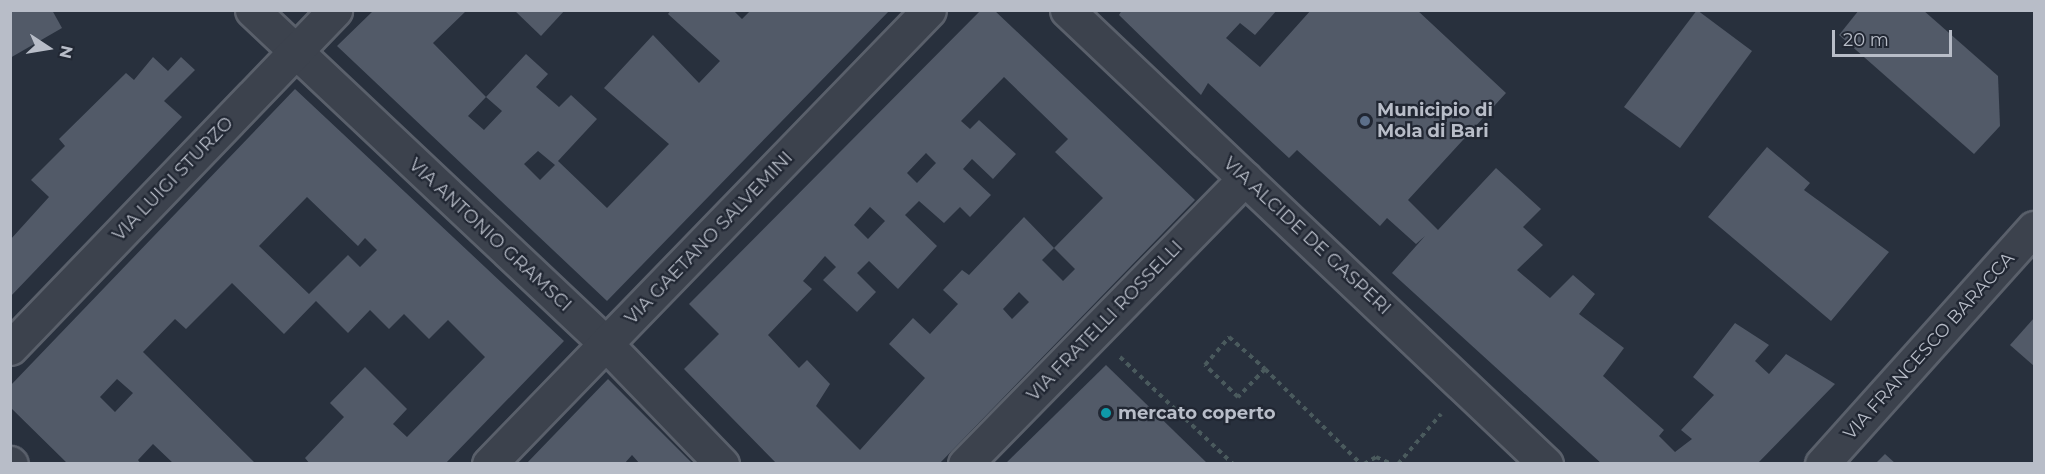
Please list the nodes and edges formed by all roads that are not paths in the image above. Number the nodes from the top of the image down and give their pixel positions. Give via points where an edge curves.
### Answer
1 (252, 10) edge
2 (335, 10) edge
3 (929, 10) edge
4 (1067, 11) edge
5 (296, 53) junction
6 (1245, 178) junction
7 (2034, 228) edge
8 (606, 344) junction
9 (10, 348) edge
10 (489, 464) edge
11 (722, 464) edge
12 (965, 464) edge
13 (1546, 464) edge
14 (1822, 464) edge

1 - 5 street, VIA ANTONIO GRAMSCI
2 - 5 street, VIA LUIGI STURZO
3 - 8 street, VIA GAETANO SALVEMINI
4 - 6 street, VIA ALCIDE DE GASPERI
5 - 8 street, VIA ANTONIO GRAMSCI
5 - 9 street, VIA LUIGI STURZO
6 - 12 street, VIA FRATELLI ROSSELLI
6 - 13 street, VIA ALCIDE DE GASPERI
7 - 14 street, VIA FRANCESCO BARACCA
8 - 10 street, VIA GAETANO SALVEMINI
8 - 11 street, VIA ANTONIO GRAMSCI

